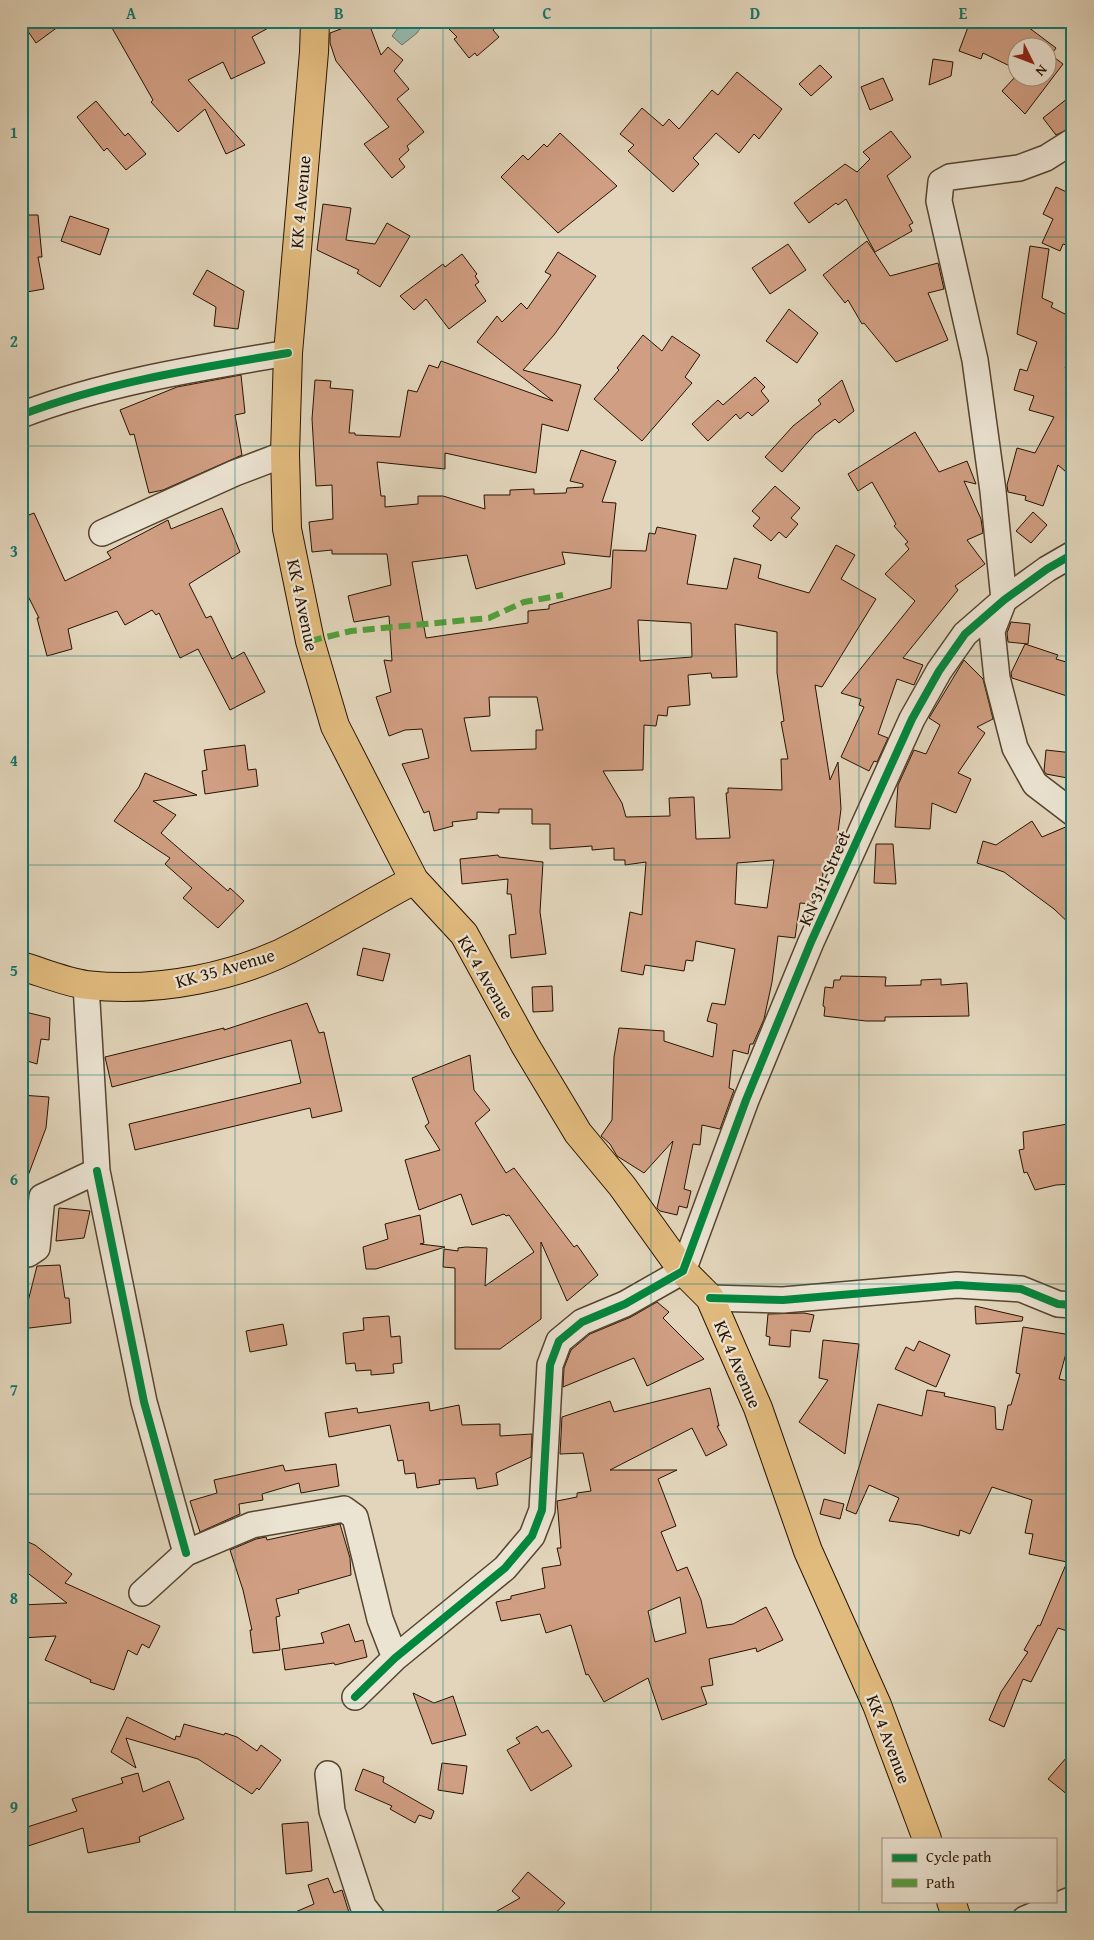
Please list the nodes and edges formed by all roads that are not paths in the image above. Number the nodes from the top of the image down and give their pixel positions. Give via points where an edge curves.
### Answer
1 (315, 21) edge
2 (1073, 141) edge
3 (288, 353) junction
4 (21, 414) edge
5 (285, 454) junction
6 (102, 533) dead end
7 (1073, 554) edge
8 (1047, 569) junction
9 (1073, 579) edge
10 (1004, 600) junction
11 (1073, 814) edge
12 (414, 880) junction
13 (21, 966) edge
14 (86, 984) junction
15 (97, 1171) junction
16 (21, 1253) edge
17 (683, 1271) junction
18 (710, 1298) junction
19 (1073, 1305) edge
20 (186, 1553) junction
21 (142, 1593) dead end
22 (395, 1658) junction
23 (355, 1697) dead end
24 (328, 1774) dead end
25 (927, 1838) edge
26 (1073, 1899) edge
27 (951, 1902) edge
28 (373, 1919) edge
29 (957, 1919) edge
30 (1025, 1919) edge

1 - 3 main road, KK 4 Avenue
2 - 10 street via 1046,158 1019,168 950,177 942,182 939,201 975,360
3 - 4 street via 184,370 50,403
3 - 5 main road, KK 4 Avenue
5 - 6 street
5 - 12 main road, KK 4 Avenue via 287,529 310,641 334,726
7 - 8 street, KN 311 Street
8 - 9 street
8 - 10 street, KN 311 Street
10 - 11 street via 992,631 998,678 1015,748 1036,784
10 - 17 street, KN 311 Street via 965,634 939,671 912,720 811,942 746,1100
12 - 14 main road, KK 35 Avenue via 357,909 300,944 255,963 179,984
12 - 17 main road, KK 4 Avenue via 464,934 578,1133 622,1186
13 - 14 main road, KK 35 Avenue
14 - 15 street
15 - 16 street via 42,1197 37,1248 28,1254
15 - 20 street via 144,1402
17 - 18 main road, KK 4 Avenue
17 - 22 street via 625,1304 582,1322 559,1341 550,1365 542,1510 532,1536 505,1568
18 - 19 street via 783,1300 957,1284 1021,1289 1058,1304
18 - 25 main road, KK 4 Avenue via 758,1408 808,1551 877,1705
20 - 21 street
20 - 22 street via 252,1525 344,1509 355,1517 380,1619
22 - 23 street
24 - 28 street via 332,1811 363,1906
26 - 30 street
27 - 29 main road

